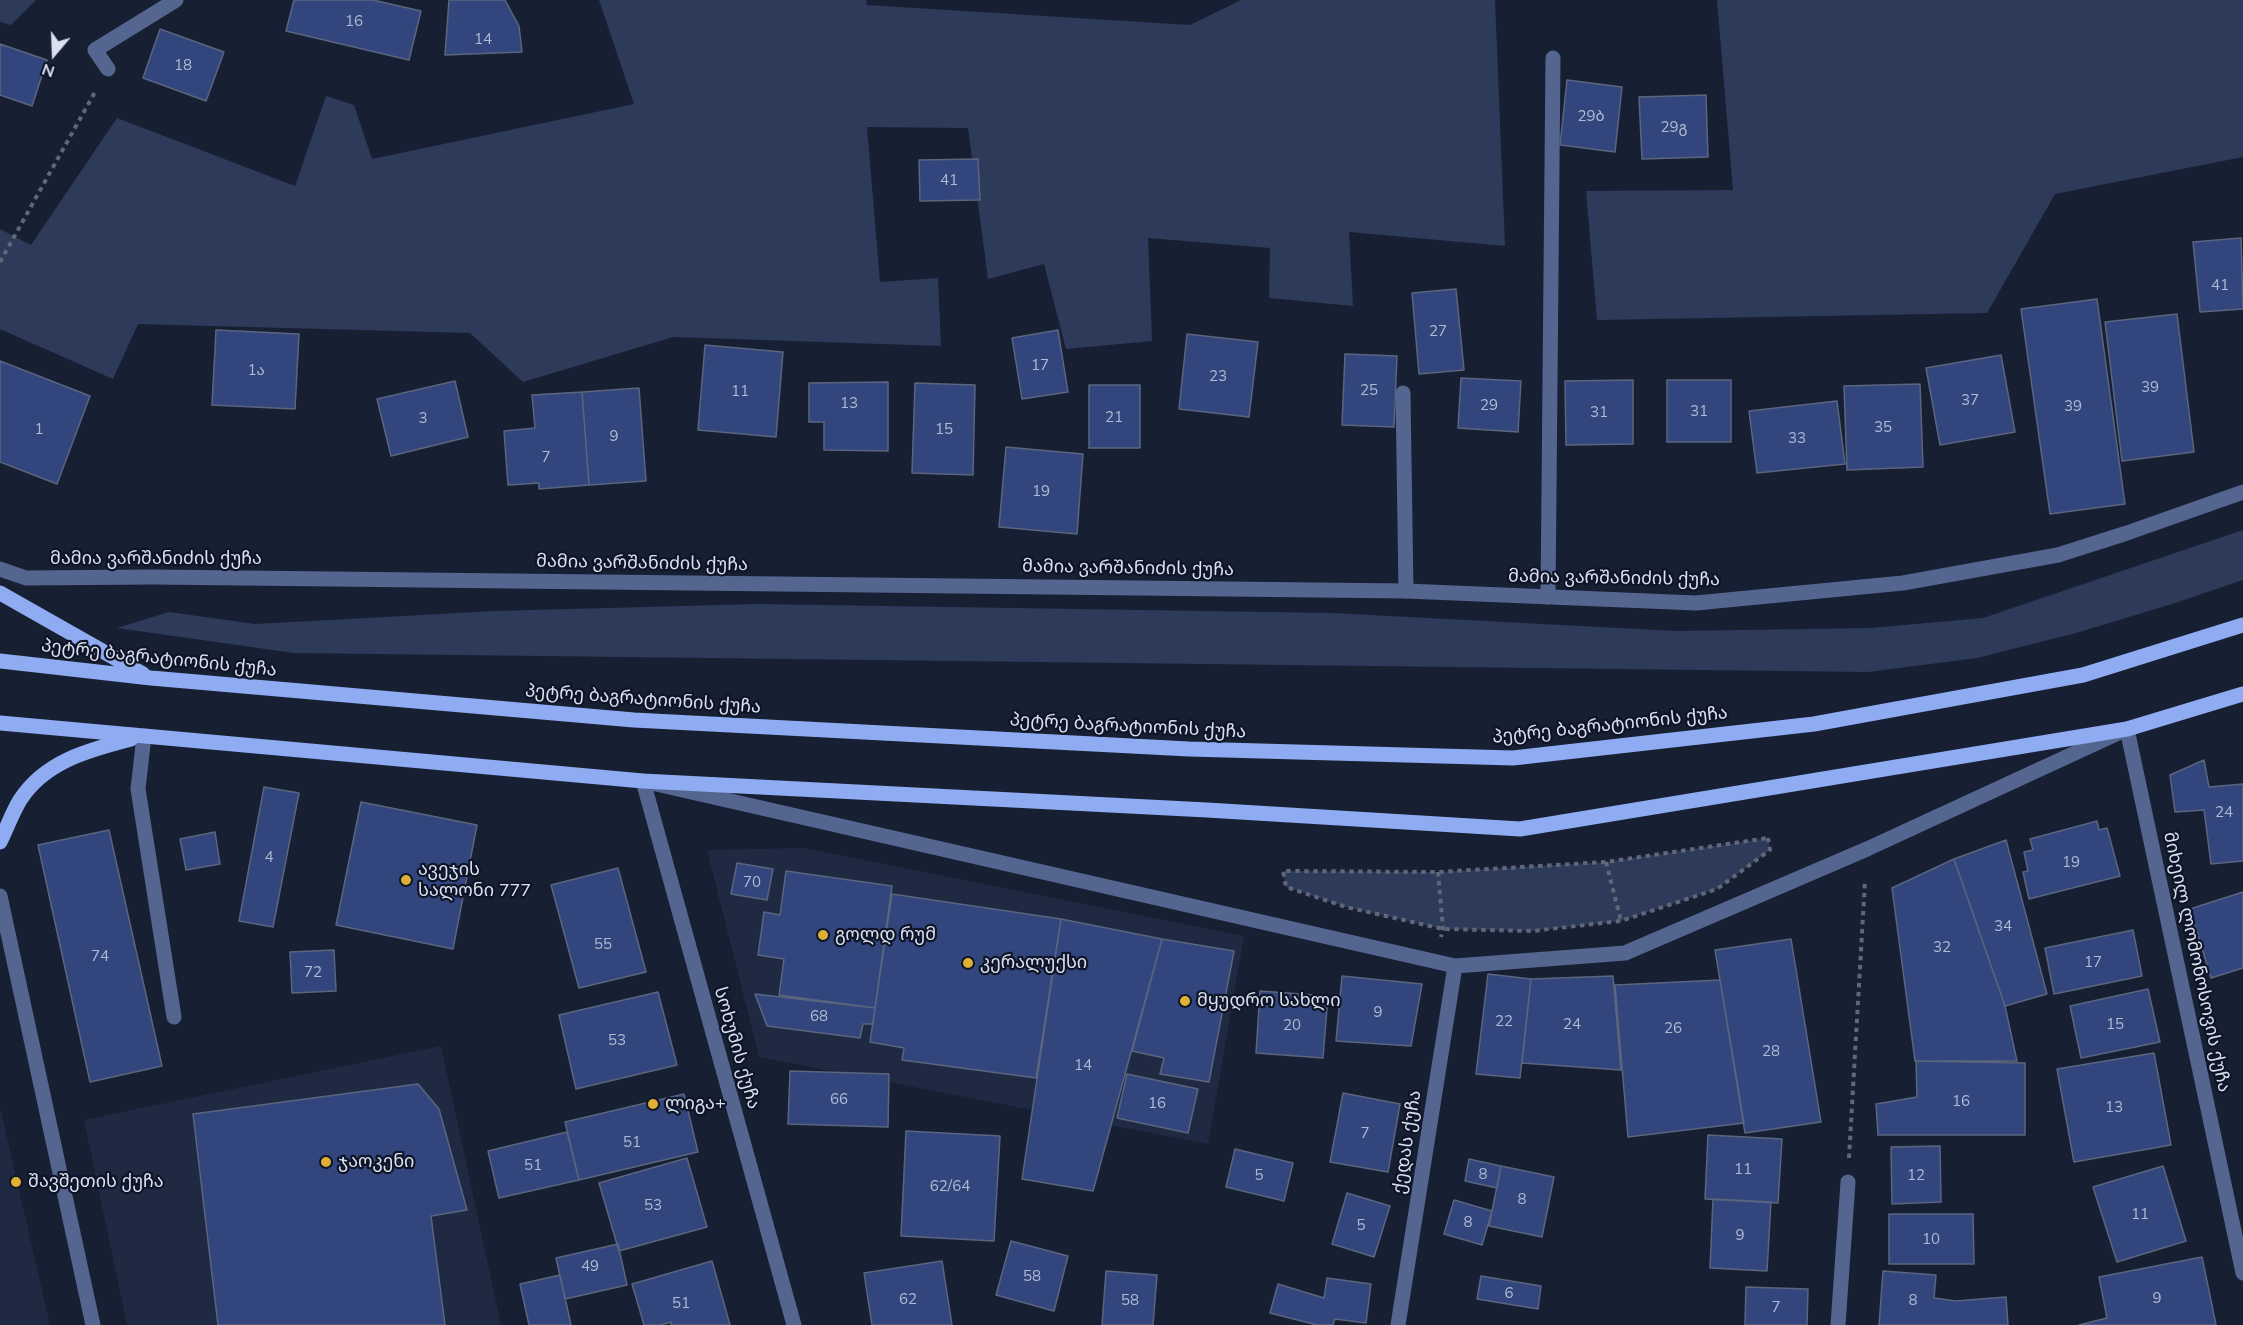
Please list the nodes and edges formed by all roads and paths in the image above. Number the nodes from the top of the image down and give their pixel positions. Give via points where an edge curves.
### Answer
1 (176, 0) edge
2 (1553, 58) dead end
3 (108, 69) joint
4 (0, 262) edge
5 (1403, 393) dead end
6 (2243, 492) edge
7 (0, 569) edge
8 (1406, 591) junction
9 (0, 593) edge
10 (1548, 597) junction
11 (2243, 625) edge
12 (0, 661) edge
13 (151, 678) junction
14 (2243, 694) edge
15 (0, 723) edge
16 (2127, 729) junction
17 (144, 736) junction
18 (643, 781) junction
19 (0, 842) edge
20 (1867, 849) junction
21 (1606, 862) junction
22 (1438, 872) junction
23 (0, 896) edge
24 (1620, 921) junction
25 (1443, 929) junction
26 (1455, 966) junction
27 (174, 1017) dead end
28 (1848, 1182) joint
29 (2243, 1273) edge
30 (93, 1325) edge
31 (794, 1325) edge
32 (1398, 1325) edge
33 (1838, 1325) edge

1 - 3 street via 95,50
2 - 10 street
3 - 4 path
5 - 8 street
6 - 10 street, მამია ვარშანიძის ქუჩა via 2058,555 1903,583 1696,603
7 - 8 street, მამია ვარშანიძის ქუჩა via 26,578
8 - 10 street, მამია ვარშანიძის ქუჩა
9 - 13 main road
11 - 13 main road, პეტრე ბაგრატიონის ქუჩა via 2083,675 1849,718 1512,758 1189,749 634,720
12 - 13 main road, პეტრე ბაგრატიონის ქუჩა
14 - 16 main road
15 - 17 main road
16 - 18 main road via 1520,829
16 - 20 street
16 - 29 street, მიხეილ ლომონოსოვის ქუჩა
17 - 18 main road
17 - 19 main road via 83,752 45,772 20,799
17 - 27 street via 138,789
18 - 26 street
18 - 31 street, სოხუმის ქუჩა
20 - 26 street via 1625,953
20 - 28 path
21 - 22 path
21 - 24 path
21 - 24 path via 1768,838 1770,850 1717,889
22 - 25 path
22 - 25 path via 1283,871 1286,887 1346,907
23 - 30 street
24 - 25 path via 1532,932
26 - 32 street, ქედას ქუჩა
28 - 33 street

